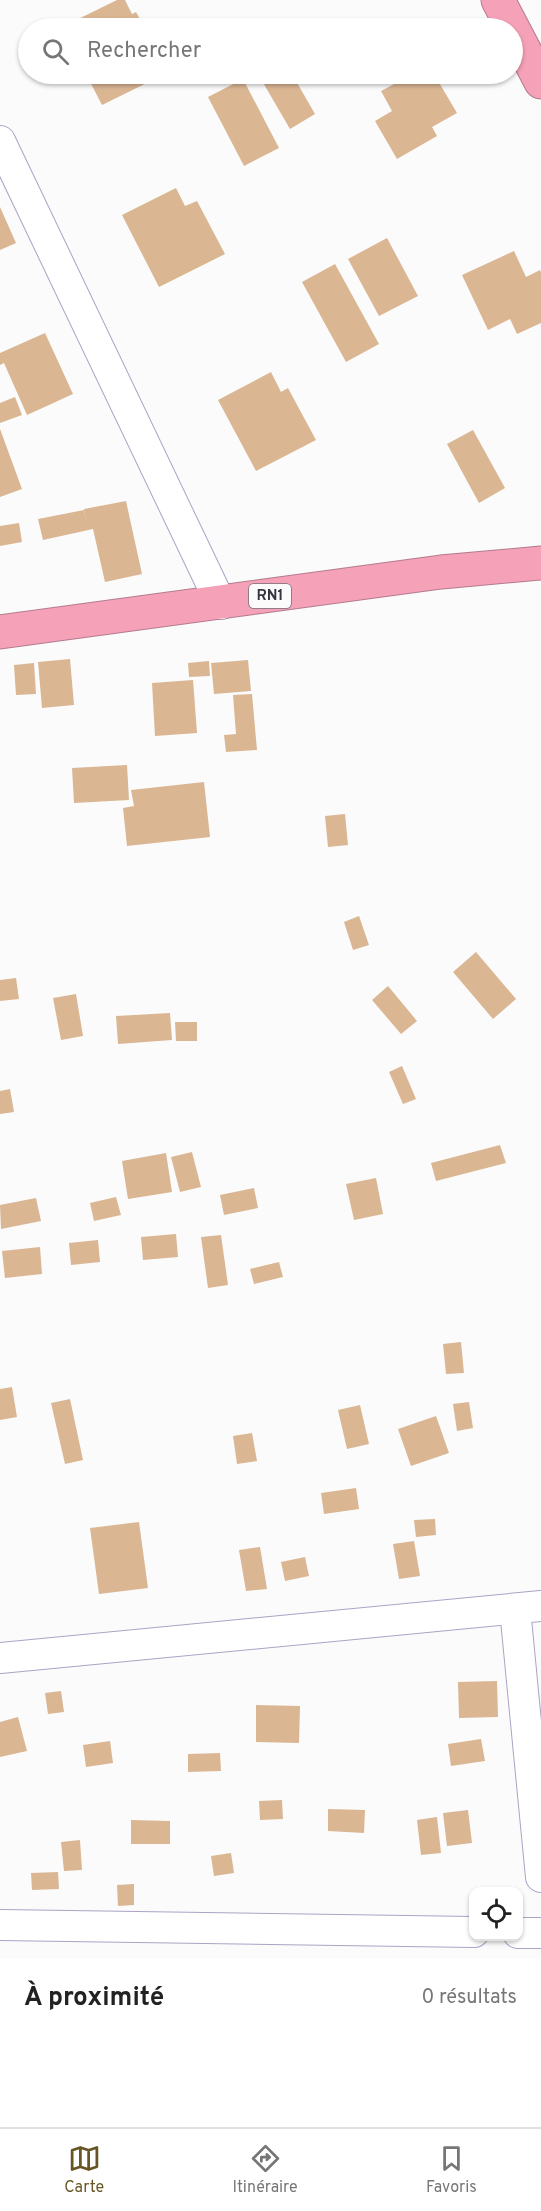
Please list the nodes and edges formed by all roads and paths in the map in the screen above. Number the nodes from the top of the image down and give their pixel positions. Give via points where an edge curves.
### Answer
1 (498, 0) edge
2 (507, 18) edge
3 (523, 48) edge
4 (541, 82) edge
5 (0, 141) edge
6 (541, 563) edge
7 (221, 604) junction
8 (0, 632) edge
9 (528, 1608) edge
10 (0, 1658) edge
11 (541, 1877) edge
12 (0, 1925) edge
13 (469, 1932) edge
14 (523, 1933) edge
15 (541, 1933) edge

1 - 2 highway
3 - 4 highway
5 - 7 street
6 - 7 highway, RN1 via 441,572
7 - 8 highway, RN1
9 - 10 street
9 - 11 street
12 - 13 street
14 - 15 street

